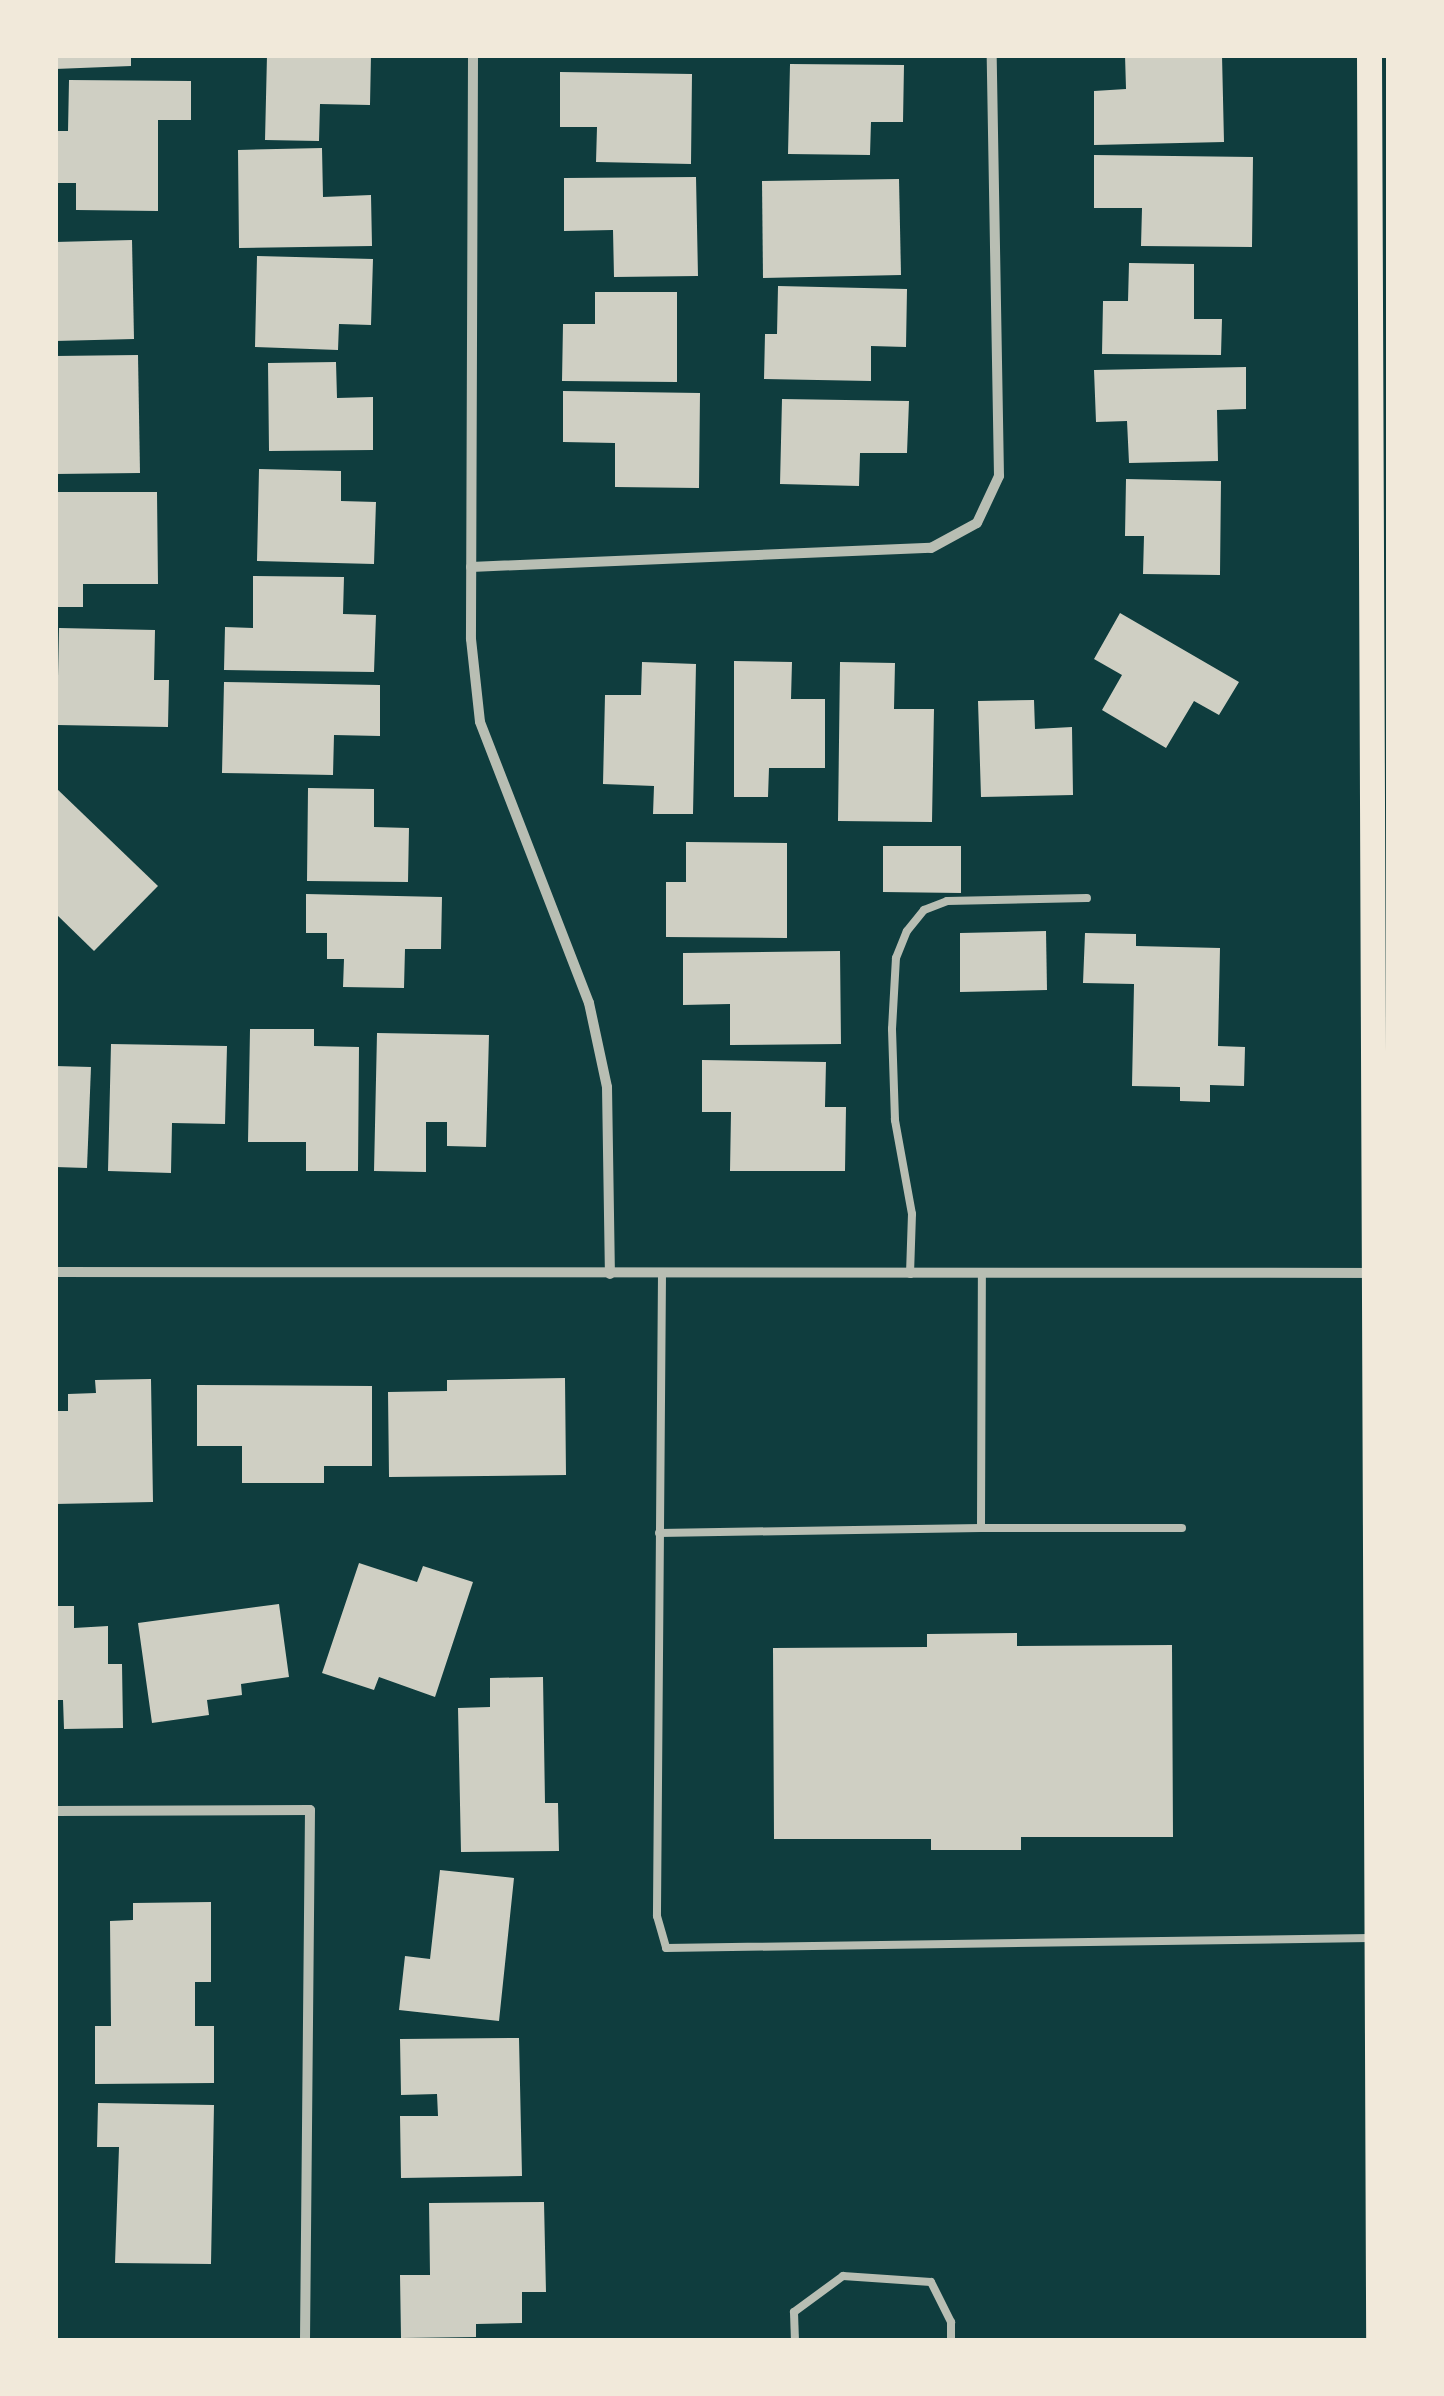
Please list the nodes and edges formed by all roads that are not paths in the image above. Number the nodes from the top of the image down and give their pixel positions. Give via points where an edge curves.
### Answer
1 (472, 55) edge
2 (992, 55) edge
3 (1369, 55) edge
4 (471, 567) junction
5 (1086, 898) dead end
6 (55, 1272) edge
7 (982, 1272) junction
8 (1380, 1273) edge
9 (610, 1274) junction
10 (662, 1274) junction
11 (910, 1274) junction
12 (980, 1528) junction
13 (1182, 1528) dead end
14 (660, 1533) junction
15 (55, 1811) edge
16 (1375, 1938) junction
17 (305, 2341) edge
18 (795, 2341) edge
19 (951, 2341) edge
20 (1378, 2341) edge

1 - 4 street
2 - 4 street via 998,476 978,523 932,548
3 - 8 main road
4 - 9 street via 480,722 589,1003 607,1087
5 - 11 lane via 947,901 924,910 906,931 896,958 892,1029 895,1120 912,1214
6 - 9 street
7 - 8 street
7 - 11 street
7 - 12 lane
8 - 16 main road
9 - 10 street
10 - 11 street
10 - 14 lane
12 - 13 lane
12 - 14 lane
14 - 16 lane via 657,1916 666,1948
15 - 17 street via 310,1810
16 - 20 main road
18 - 19 lane via 794,2312 843,2276 931,2282 951,2322

